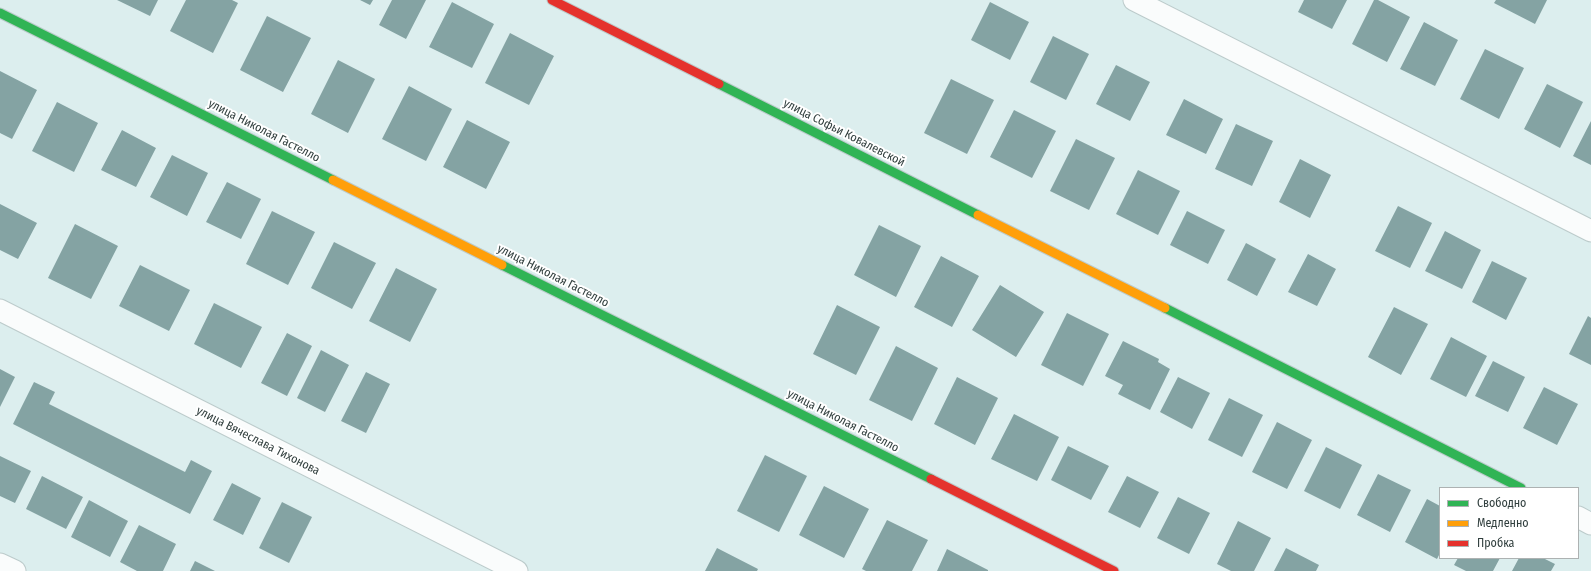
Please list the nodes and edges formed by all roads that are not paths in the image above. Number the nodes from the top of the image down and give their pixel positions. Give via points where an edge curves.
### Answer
1 (552, 0) edge
2 (1134, 0) edge
3 (0, 13) edge
4 (1591, 231) edge
5 (0, 310) edge
6 (1519, 487) edge
7 (1579, 518) edge
8 (1591, 524) edge
9 (0, 564) edge
10 (15, 571) edge
11 (517, 571) edge
12 (1114, 571) edge

1 - 6 street, улица Софьи Ковалевской
2 - 4 street
3 - 12 street, улица Николая Гастелло
5 - 11 street, улица Вячеслава Тихонова
7 - 8 street
9 - 10 street

